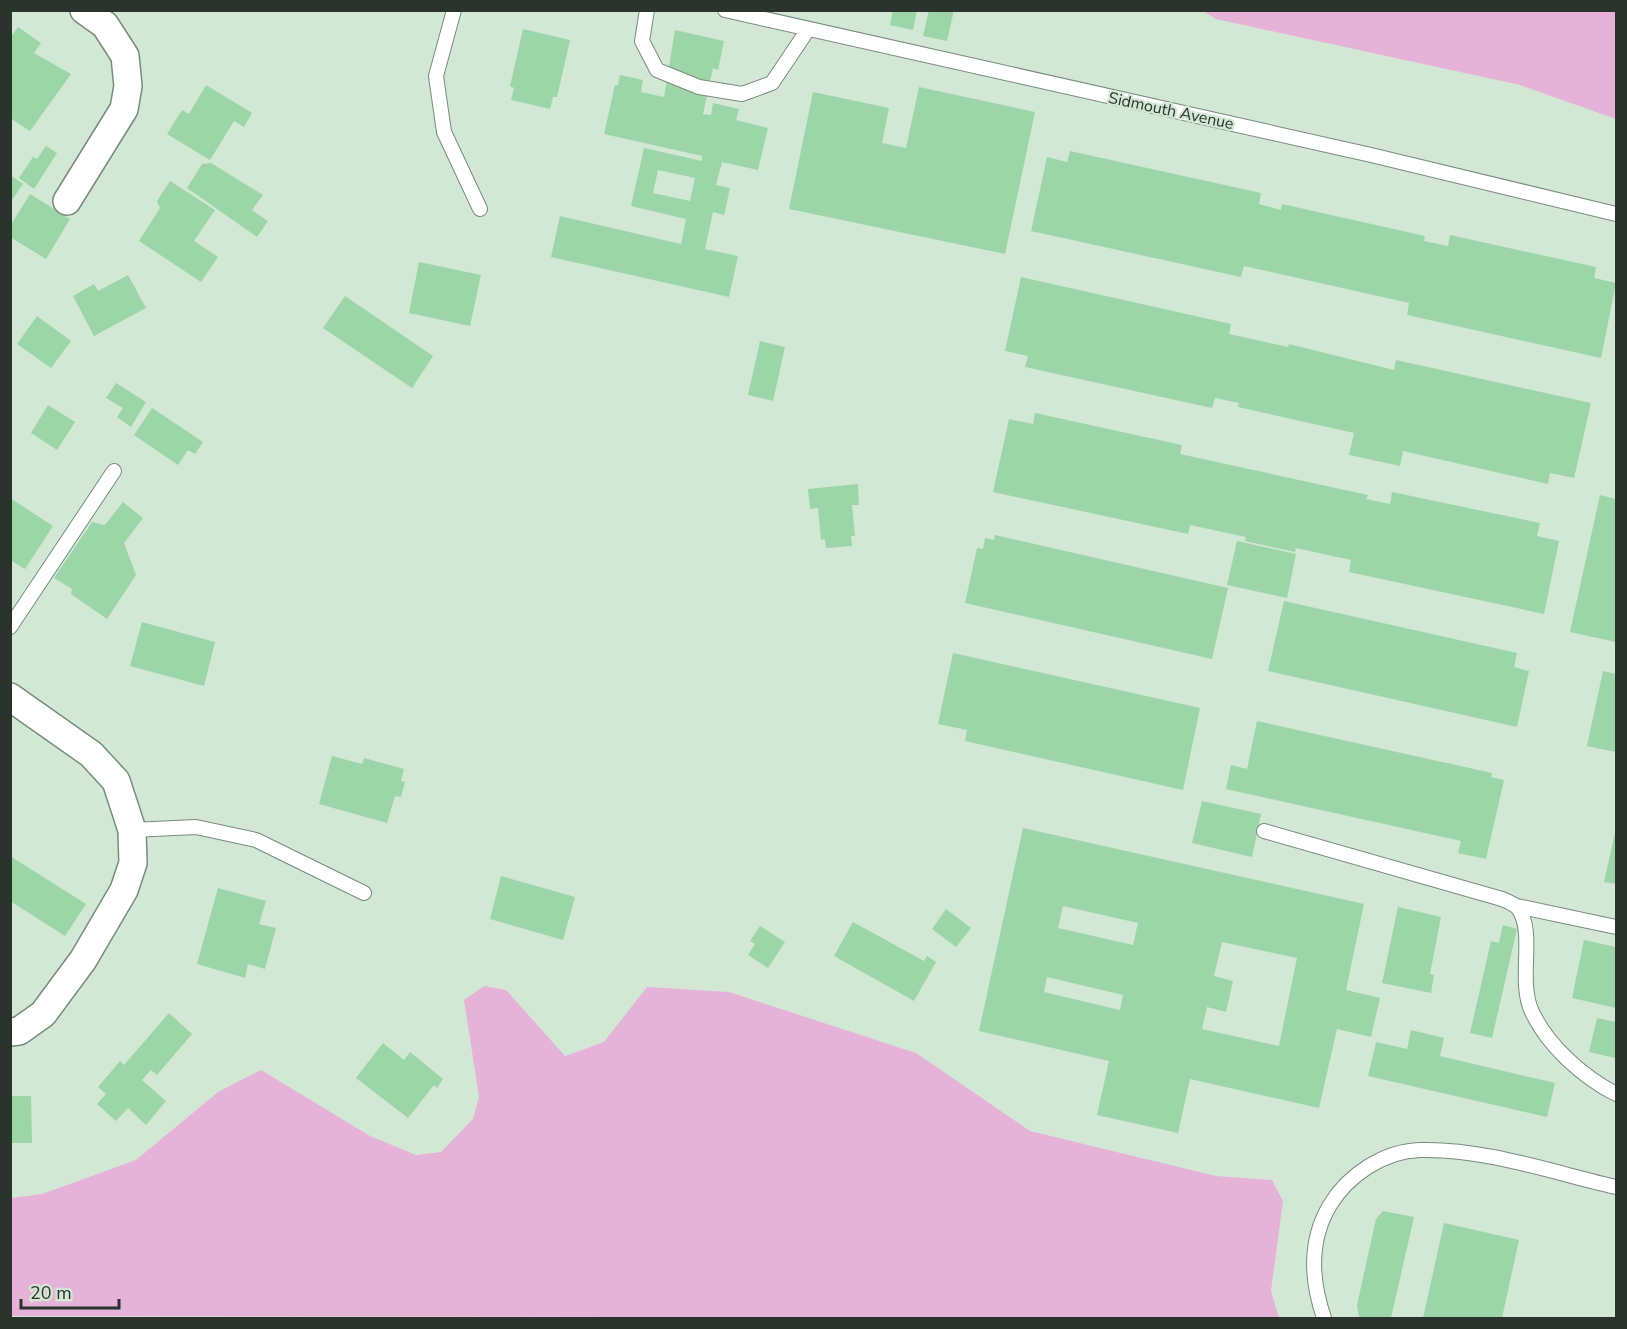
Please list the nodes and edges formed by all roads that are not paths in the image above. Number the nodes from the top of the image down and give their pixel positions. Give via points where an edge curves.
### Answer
1 (84, 10) edge
2 (454, 10) edge
3 (647, 10) edge
4 (724, 10) edge
5 (807, 31) junction
6 (67, 201) dead end
7 (480, 209) dead end
8 (1617, 214) edge
9 (114, 471) dead end
10 (10, 627) edge
11 (10, 697) edge
12 (132, 830) junction
13 (1264, 831) dead end
14 (364, 893) dead end
15 (1517, 906) junction
16 (1617, 927) edge
17 (10, 1032) edge
18 (1617, 1094) edge
19 (1617, 1187) edge
20 (1324, 1318) edge

1 - 6 street via 105,25 125,56 128,86 124,109
2 - 7 lane via 436,76 444,132
3 - 5 lane via 642,41 657,70 699,87 742,94 772,83
4 - 5 lane, Sidmouth Avenue
5 - 8 lane, Sidmouth Avenue via 1371,155
9 - 10 lane
11 - 12 street via 91,754 116,781
12 - 14 lane via 196,827 255,840
12 - 17 street via 133,863 124,890 83,960 43,1014
13 - 15 lane
15 - 16 lane
15 - 18 lane via 1523,920 1524,981 1531,1010 1568,1059 1597,1084
19 - 20 lane via 1483,1156 1419,1150 1379,1160 1338,1192 1323,1217 1314,1251 1314,1284

